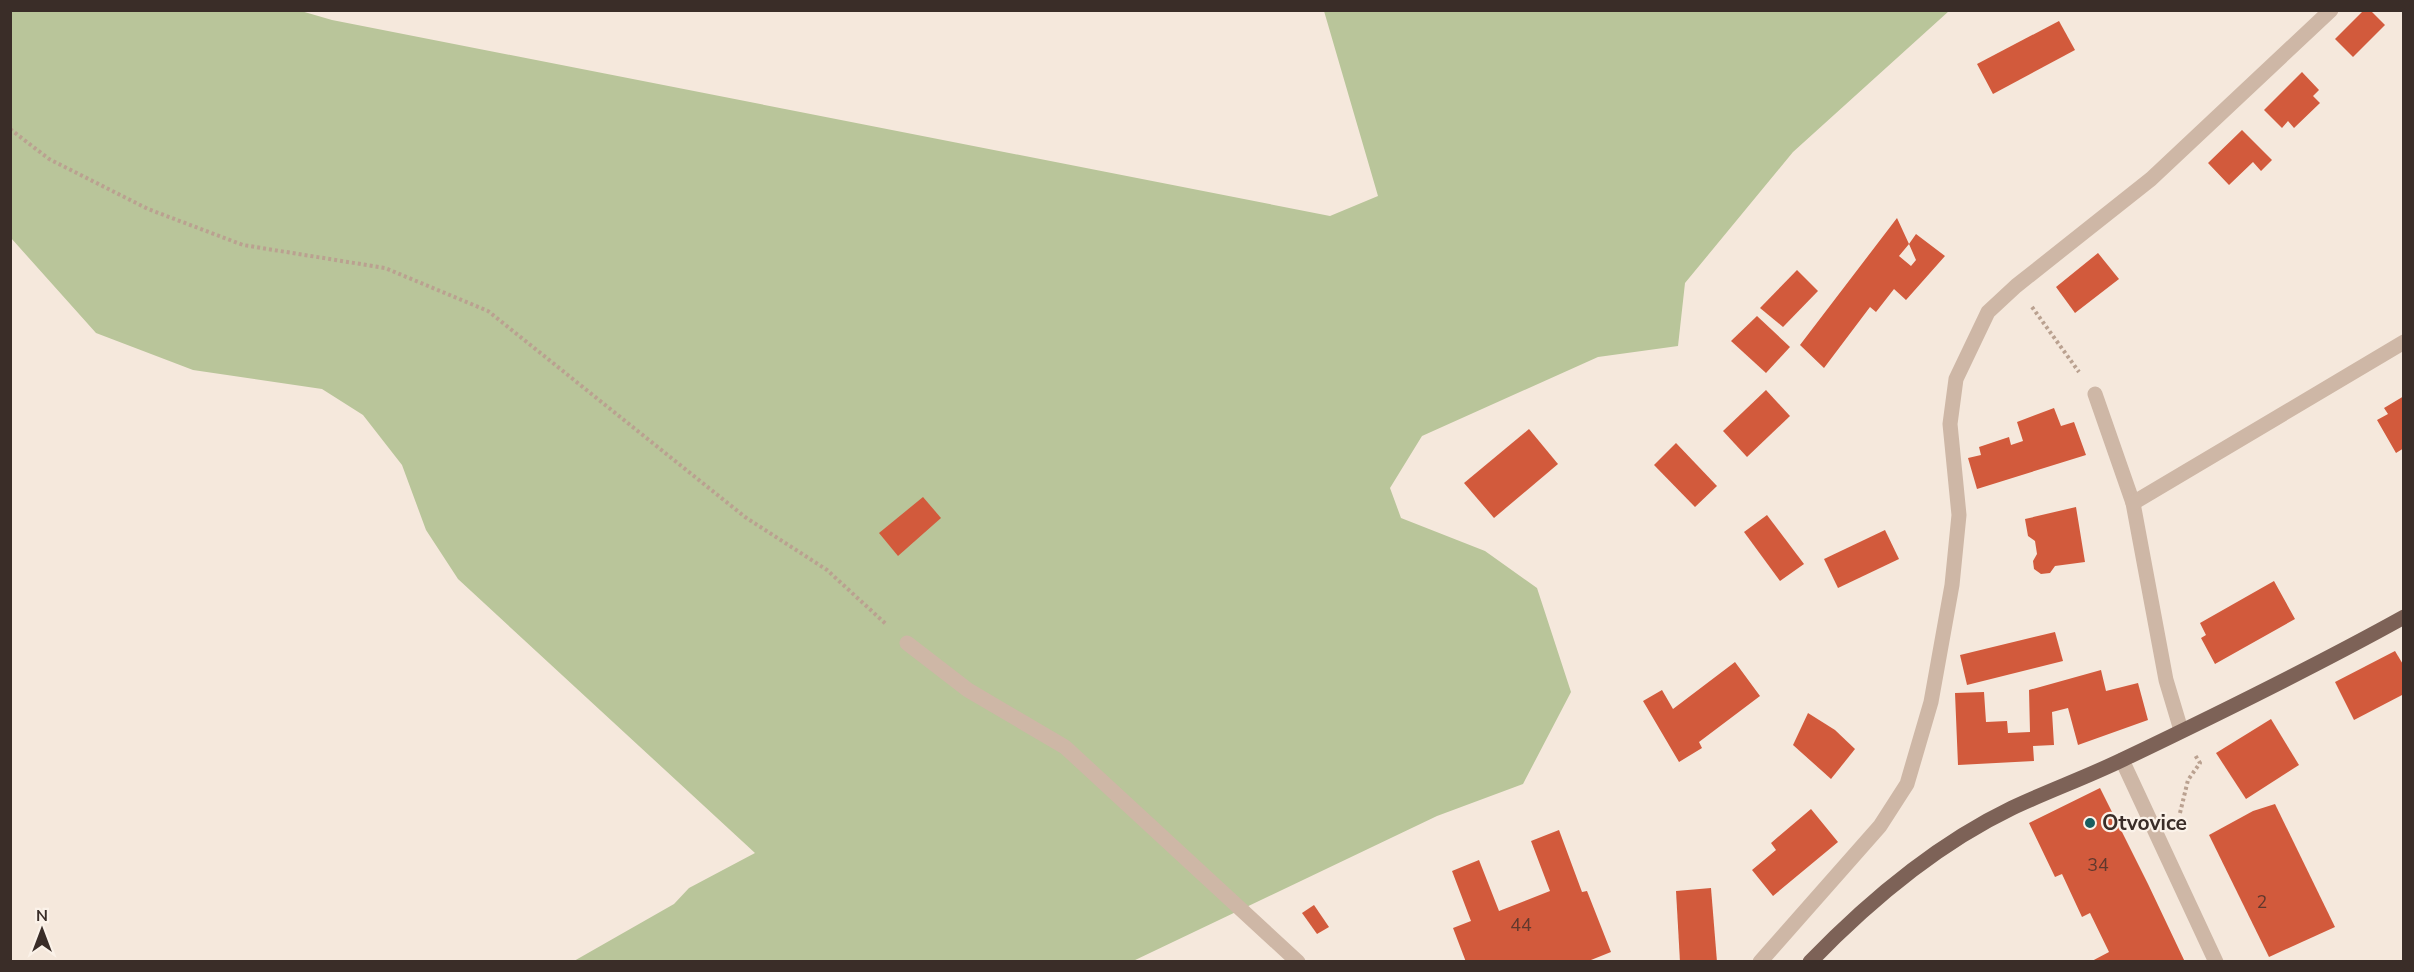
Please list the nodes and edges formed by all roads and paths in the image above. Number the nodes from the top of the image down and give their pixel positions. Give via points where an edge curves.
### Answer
1 (2331, 10) edge
2 (10, 129) edge
3 (2016, 286) junction
4 (2403, 342) edge
5 (2095, 394) joint
6 (2133, 503) junction
7 (2403, 617) edge
8 (907, 643) joint
9 (2181, 730) junction
10 (2122, 760) junction
11 (2178, 825) dead end
12 (1298, 962) edge
13 (1760, 962) edge
14 (1810, 962) edge
15 (2216, 962) edge

1 - 3 street via 2151,179
2 - 8 path via 49,159 148,209 190,225 243,245 385,268 488,311 745,517 826,570
3 - 5 path
3 - 13 street via 1988,312 1956,380 1950,424 1959,515 1952,585 1931,702 1908,784 1880,826
4 - 6 street
5 - 6 street
6 - 9 street via 2166,680
7 - 9 main road
8 - 12 street via 968,690 1065,747
9 - 10 main road
9 - 11 path via 2200,763 2188,780
10 - 14 main road via 2011,809 1965,834 1881,894
10 - 15 street

